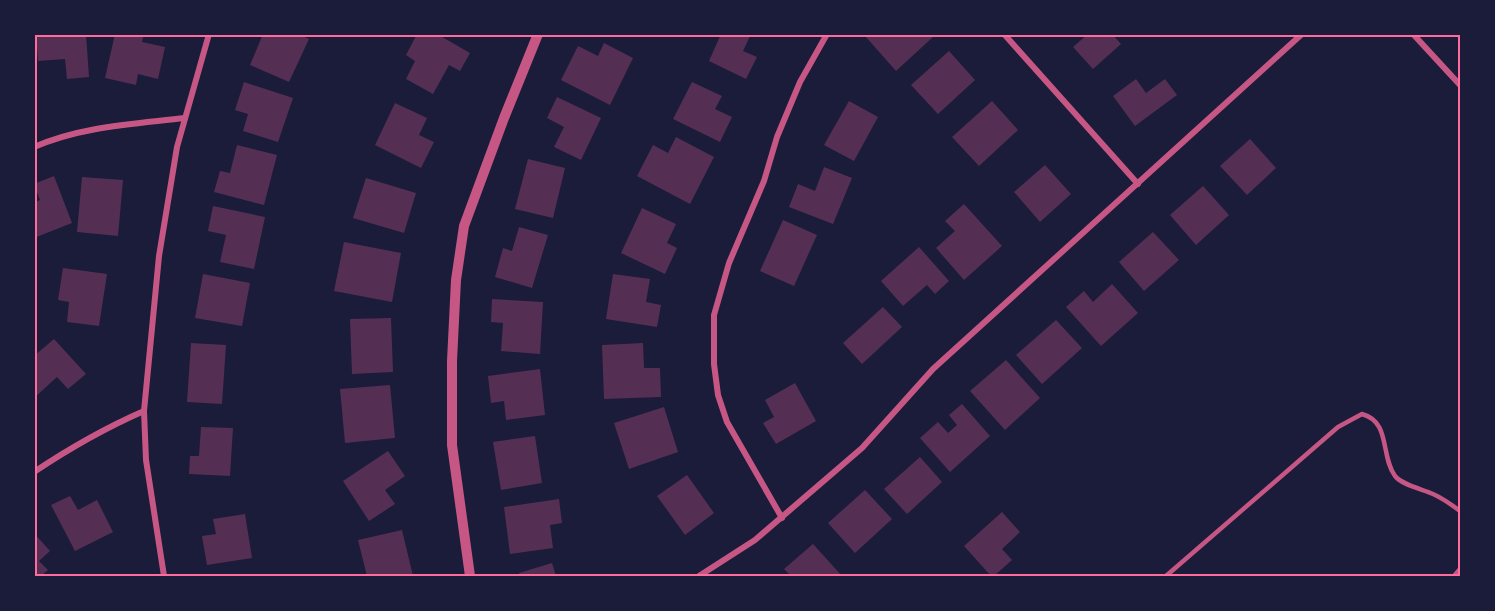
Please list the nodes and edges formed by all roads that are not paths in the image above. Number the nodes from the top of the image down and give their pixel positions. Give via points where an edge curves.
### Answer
1 (209, 34) edge
2 (538, 34) edge
3 (827, 34) edge
4 (1004, 34) edge
5 (1302, 34) edge
6 (1413, 34) edge
7 (1461, 85) edge
8 (186, 118) junction
9 (34, 147) edge
10 (1138, 184) junction
11 (144, 411) junction
12 (34, 472) edge
13 (1461, 511) edge
14 (782, 518) junction
15 (1461, 568) edge
16 (164, 576) edge
17 (470, 576) edge
18 (699, 576) edge
19 (1166, 576) edge
20 (1454, 576) edge

1 - 8 street
2 - 17 street via 464,226 456,280 452,445
3 - 14 street via 800,82 777,137 764,181 729,263 714,315 714,364 727,422
4 - 10 street
5 - 10 street
6 - 7 street
8 - 9 street via 91,129 58,136
8 - 11 street via 177,147 159,256
10 - 14 street via 933,369 862,448
11 - 12 street via 106,428
11 - 16 street via 146,460
13 - 19 lane via 1397,479 1389,466 1379,424 1362,414 1338,427
14 - 18 street
15 - 20 lane

